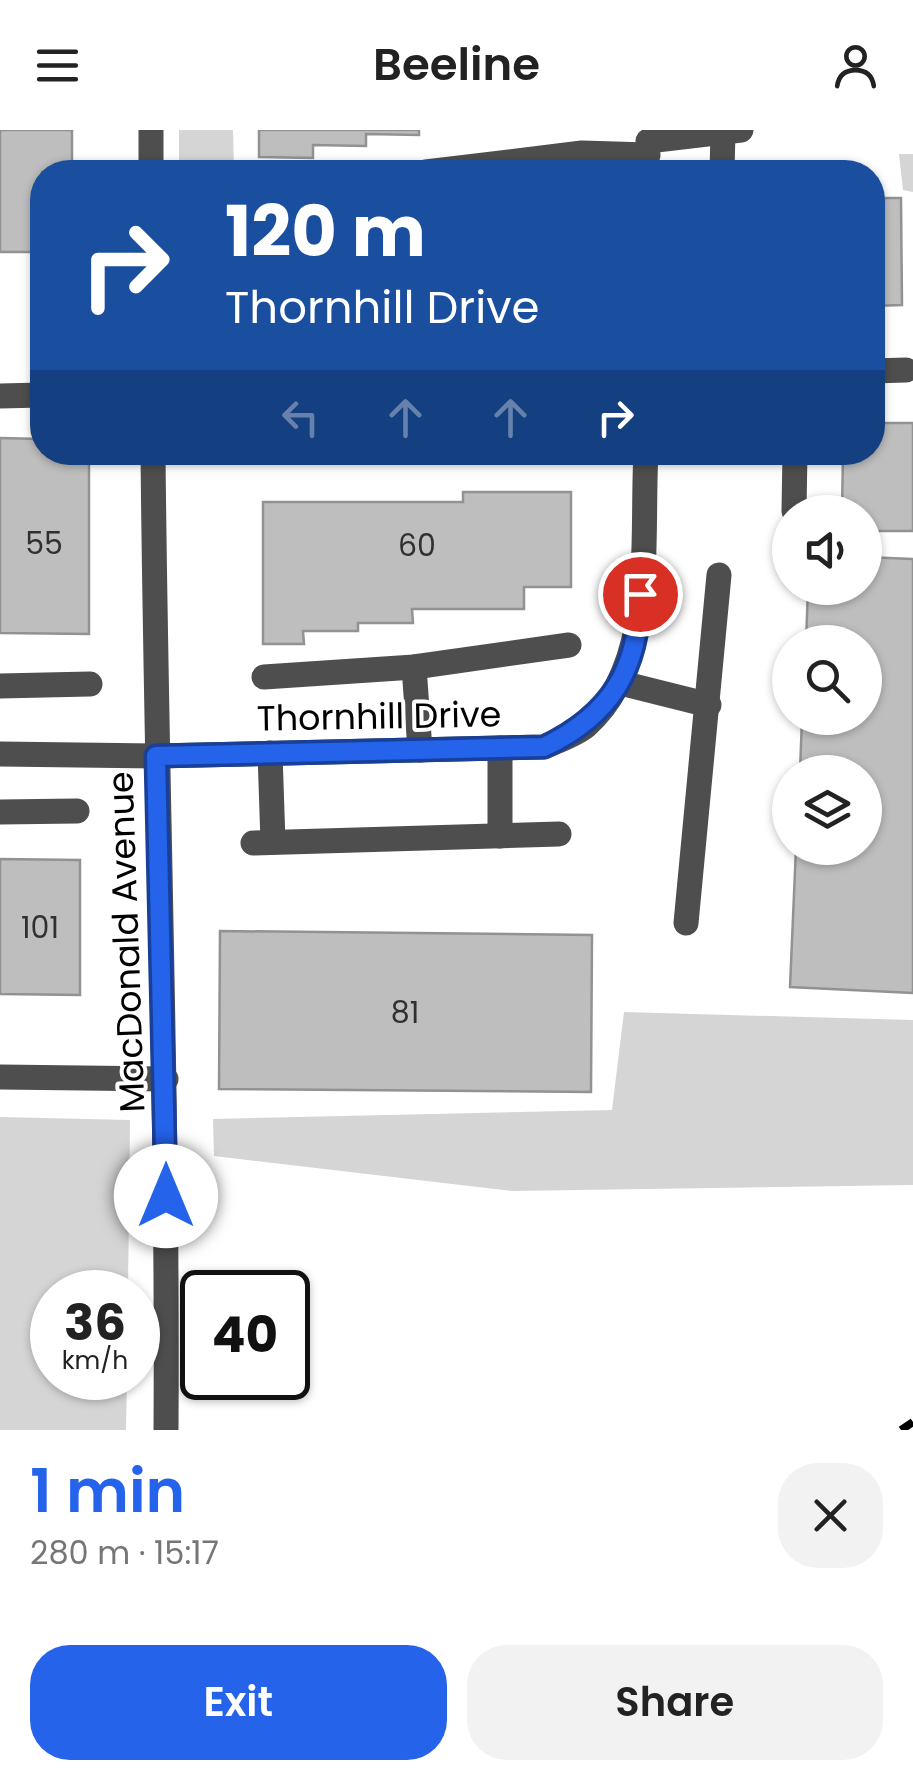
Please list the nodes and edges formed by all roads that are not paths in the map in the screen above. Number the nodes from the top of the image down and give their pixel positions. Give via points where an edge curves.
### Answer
1 (151, 130) edge
2 (732, 131) edge
3 (648, 150) edge
4 (151, 160) edge
5 (530, 160) edge
6 (725, 160) edge
7 (885, 370) edge
8 (906, 370) dead end
9 (30, 395) edge
10 (0, 396) edge
11 (152, 465) edge
12 (646, 465) edge
13 (796, 465) edge
14 (795, 495) edge
15 (718, 576) dead end
16 (570, 645) dead end
17 (414, 667) junction
18 (264, 677) dead end
19 (620, 683) junction
20 (90, 684) dead end
21 (0, 686) edge
22 (708, 704) junction
23 (500, 748) junction
24 (420, 750) junction
25 (270, 753) junction
26 (0, 754) edge
27 (156, 756) junction
28 (77, 811) dead end
29 (0, 812) edge
30 (559, 834) dead end
31 (500, 836) junction
32 (686, 922) dead end
33 (0, 1077) edge
34 (166, 1079) junction
35 (166, 1430) edge

1 - 4 street
2 - 3 street
2 - 6 street
3 - 5 street
7 - 8 street
9 - 10 street
11 - 27 street, MacDonald Avenue
12 - 19 street, Thornhill Drive via 640,628
13 - 14 street
15 - 22 street
16 - 17 street
17 - 18 street
17 - 24 street
19 - 22 street
19 - 23 street, Thornhill Drive via 585,727 544,747
20 - 21 street
22 - 32 street
23 - 24 street, Thornhill Drive
23 - 31 street
24 - 25 street, Thornhill Drive
25 - 27 street, Thornhill Drive
25 - 31 street via 263,842
26 - 27 street, Thornhill Drive
27 - 34 street, MacDonald Avenue
28 - 29 street
30 - 31 street
33 - 34 street
34 - 35 street, MacDonald Avenue

